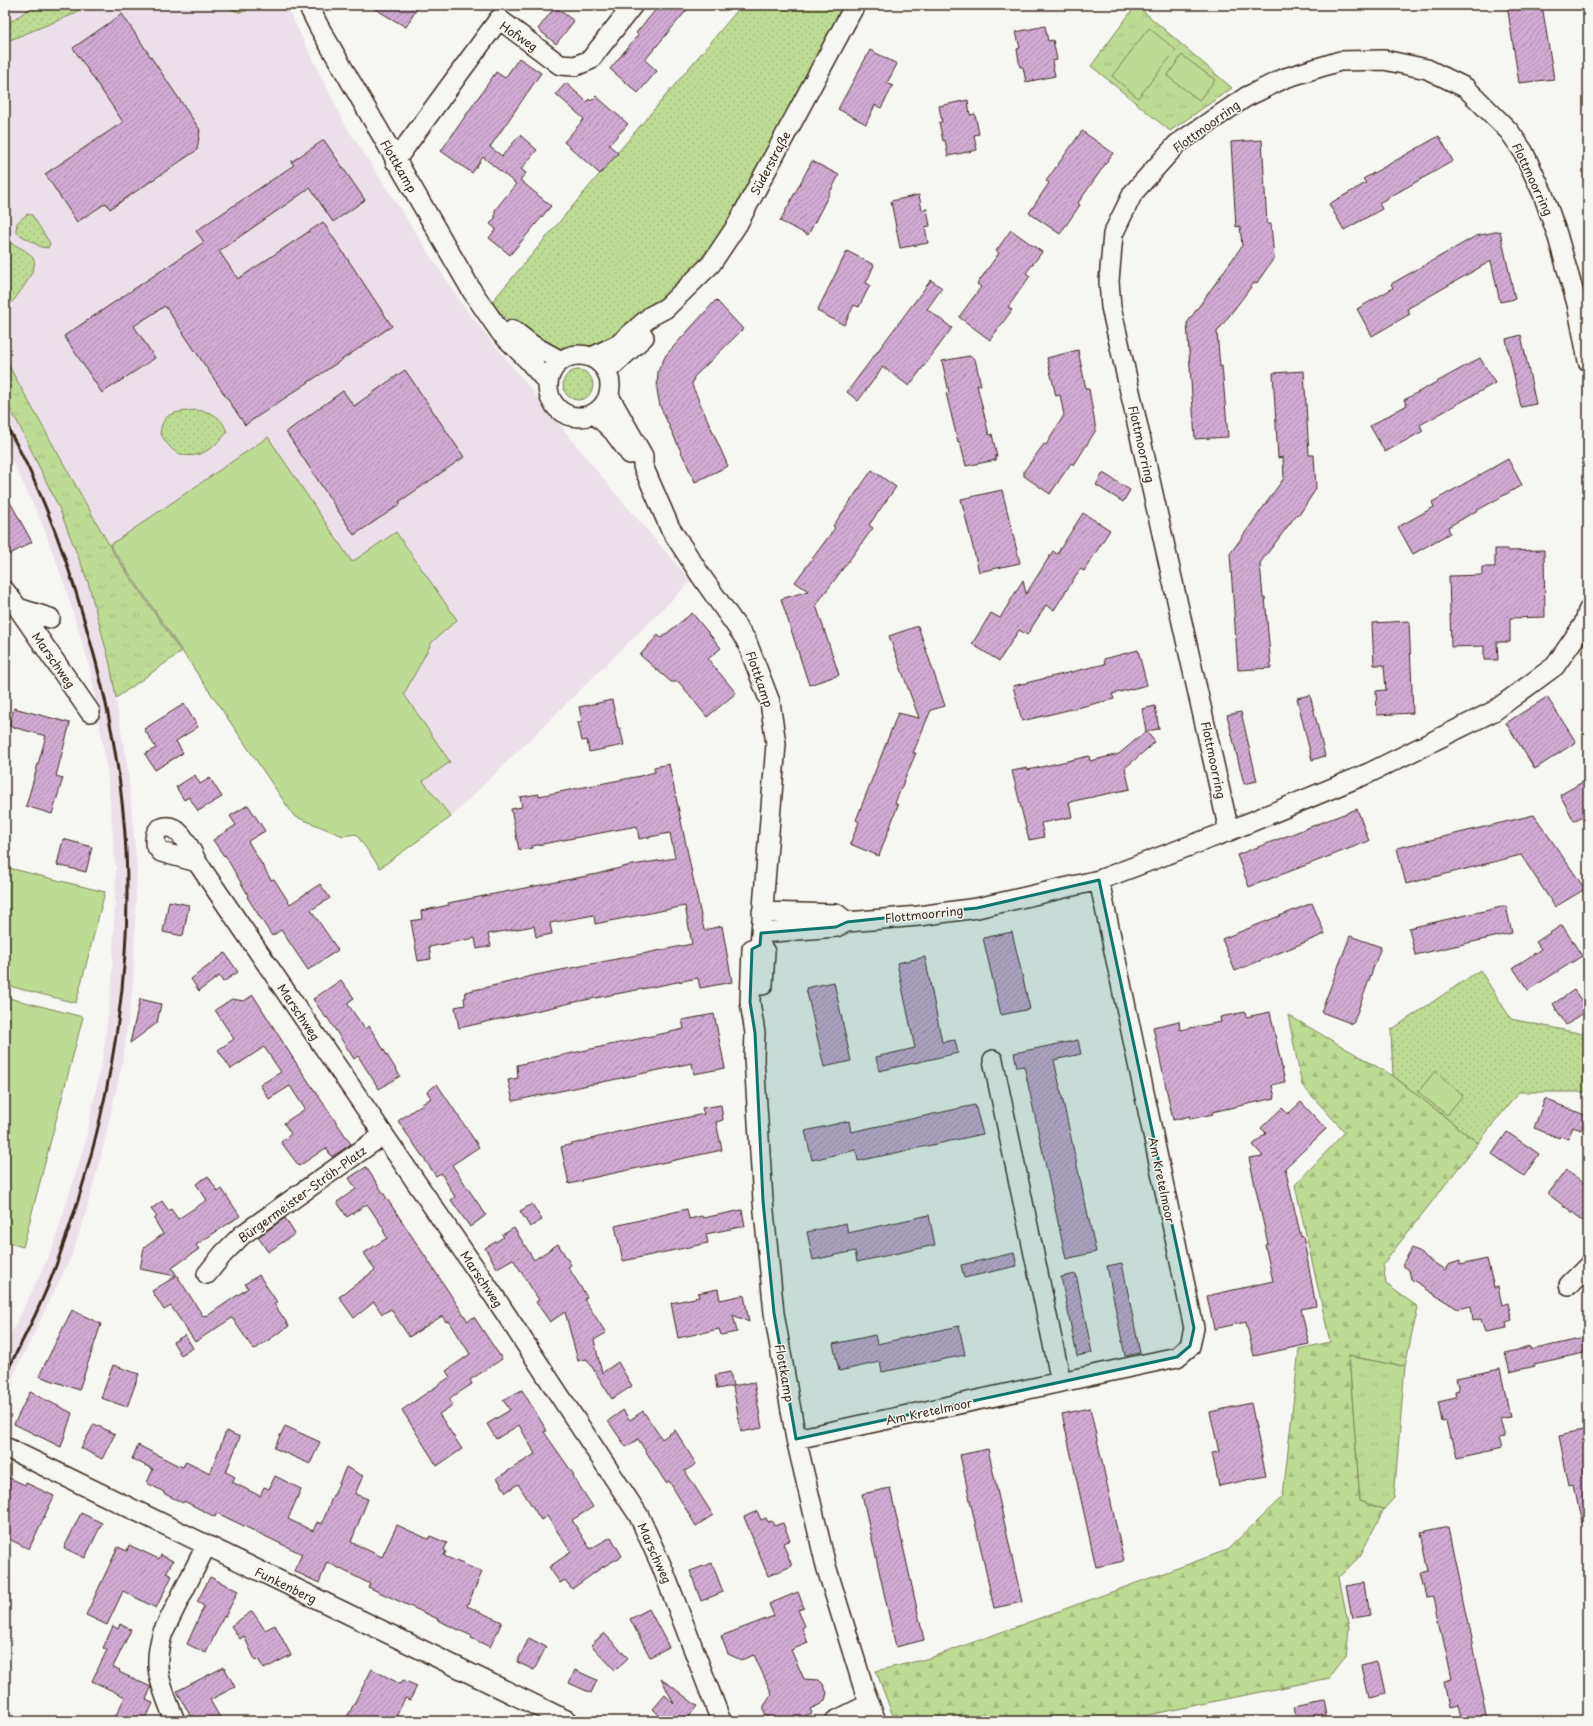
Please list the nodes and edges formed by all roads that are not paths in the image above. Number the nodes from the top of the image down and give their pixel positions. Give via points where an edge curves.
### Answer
1 (308, 5) edge
2 (633, 5) edge
3 (855, 5) edge
4 (395, 161) junction
5 (666, 308) junction
6 (495, 324) junction
7 (592, 357) junction
8 (561, 361) junction
9 (1588, 361) edge
10 (607, 371) junction
11 (548, 383) junction
12 (609, 396) junction
13 (595, 414) junction
14 (643, 466) junction
15 (5, 591) edge
16 (18, 608) junction
17 (1588, 611) edge
18 (50, 618) dead end
19 (90, 712) dead end
20 (1229, 830) junction
21 (197, 862) dead end
22 (1100, 880) junction
23 (762, 912) junction
24 (847, 922) junction
25 (760, 939) junction
26 (993, 1060) dead end
27 (383, 1135) junction
28 (1588, 1266) edge
29 (207, 1274) dead end
30 (1569, 1285) dead end
31 (1061, 1382) junction
32 (796, 1439) junction
33 (5, 1447) edge
34 (206, 1546) junction
35 (873, 1712) edge
36 (176, 1721) edge
37 (568, 1721) edge
38 (721, 1721) edge
39 (835, 1721) edge

1 - 4 street, Flottkamp
2 - 4 street, Hofweg via 590,60 576,66 560,65 499,19
3 - 5 street, Süderstraße via 737,225 711,264
4 - 6 street, Flottkamp via 472,291
5 - 7 street, Süderstraße via 651,316 619,344
5 - 10 street, Süderstraße via 658,324
6 - 8 street via 512,329 532,345
6 - 11 street, Flottkamp
7 - 8 street via 576,355
7 - 10 street
8 - 11 street via 552,371
9 - 20 street, Flottmoorring via 1577,304 1557,234 1543,194 1523,151 1509,131 1466,88 1428,69 1384,60 1340,61 1285,78 1246,97 1177,144 1133,193 1113,234 1109,281 1111,307
10 - 12 street, Flottkamp via 611,383
11 - 13 street, Flottkamp via 551,400 564,414 574,418 585,418
12 - 13 street
12 - 14 street, Flottkamp via 643,456
13 - 14 street, Flottkamp
14 - 23 street, Flottkamp via 670,528 746,640 770,702 776,744
15 - 16 street, Marschweg
16 - 18 street, Marschweg
16 - 19 street, Marschweg
17 - 20 street, Flottmoorring via 1584,624 1555,666 1494,711 1369,773
20 - 22 street, Flottmoorring
21 - 27 street, Marschweg
22 - 24 street, Flottmoorring via 978,908
22 - 31 street, Am Kretelmoor via 1194,1328 1190,1346 1177,1357
23 - 24 street via 837,914
23 - 25 street, Flottkamp
24 - 25 street, Flottmoorring via 836,927
25 - 32 street, Flottkamp via 752,949 750,1002 755,1034 754,1058 763,1208 774,1313
26 - 31 street
27 - 29 street, Bürgermeister-Ströh-Platz via 242,1236
27 - 38 street, Marschweg via 494,1296 638,1516 662,1567
28 - 30 street
31 - 32 street, Am Kretelmoor
32 - 35 street, Flottkamp via 826,1566
33 - 34 street, Funkenberg
34 - 36 street via 158,1646 158,1674
34 - 37 street, Funkenberg
35 - 39 street

